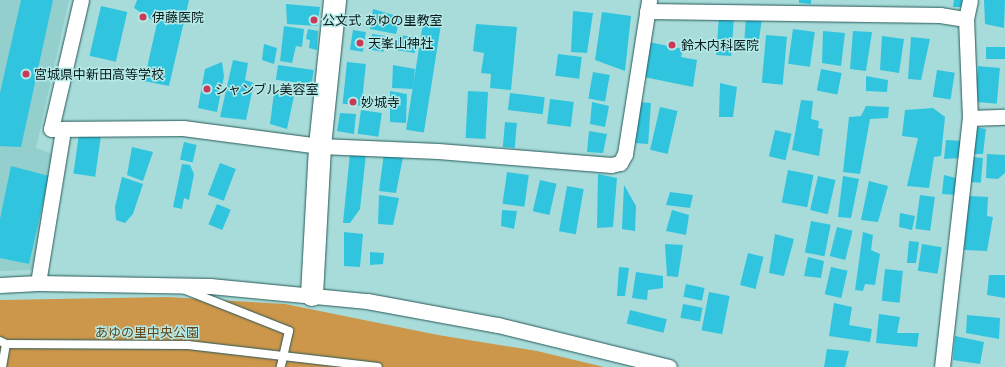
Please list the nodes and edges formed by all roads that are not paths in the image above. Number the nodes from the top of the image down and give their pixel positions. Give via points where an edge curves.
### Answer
1 (81, 0) edge
2 (335, 0) edge
3 (970, 0) edge
4 (648, 6) edge
5 (966, 19) junction
6 (1005, 117) edge
7 (970, 118) junction
8 (63, 130) junction
9 (320, 146) junction
10 (38, 283) junction
11 (0, 285) edge
12 (174, 286) junction
13 (312, 295) junction
14 (3, 342) edge
15 (284, 354) junction
16 (2, 367) edge
17 (281, 367) edge
18 (378, 367) edge
19 (669, 367) edge
20 (942, 367) edge

1 - 8 street via 51,129
2 - 9 street
3 - 5 street
4 - 5 street via 940,15
4 - 9 street via 628,138 620,163 611,165 438,150
5 - 7 street
6 - 7 street
7 - 20 street
8 - 9 street via 183,128
8 - 10 street
9 - 13 street
10 - 11 street
10 - 12 street
12 - 13 street via 210,286
12 - 15 lane via 289,331
13 - 19 street via 367,301 498,325
14 - 15 lane via 188,345
14 - 16 lane
15 - 17 lane
15 - 18 lane

